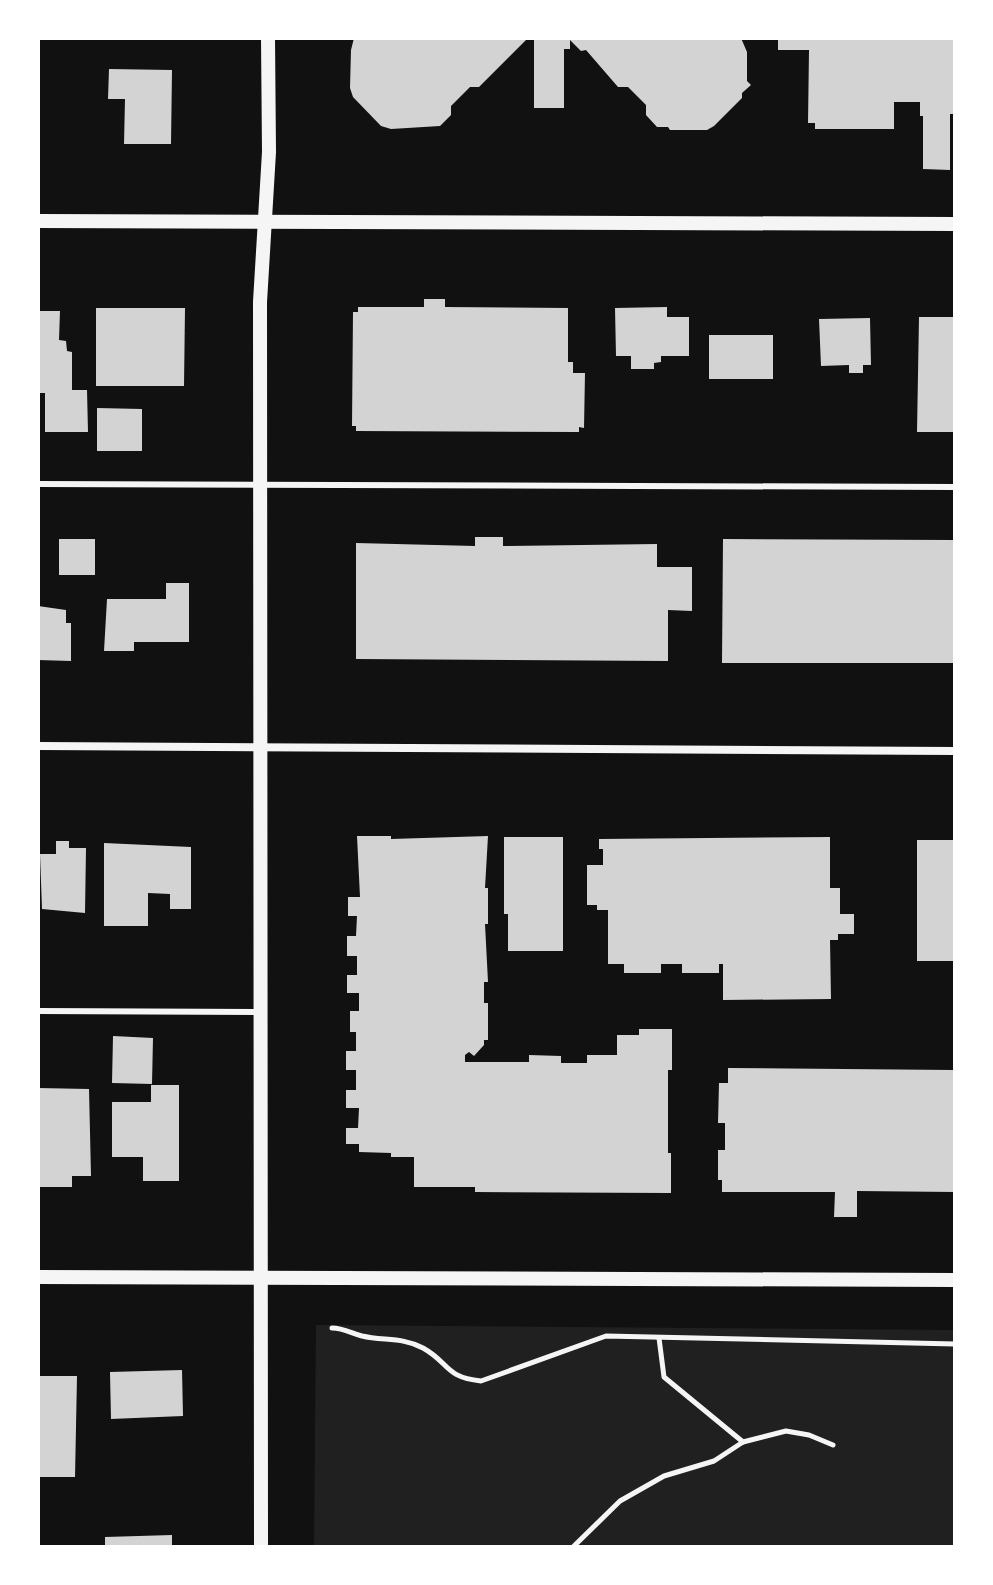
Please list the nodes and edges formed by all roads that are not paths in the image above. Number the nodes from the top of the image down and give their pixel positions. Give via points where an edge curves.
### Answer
1 (268, 38) edge
2 (38, 221) edge
3 (264, 221) junction
4 (955, 224) edge
5 (38, 484) edge
6 (261, 486) junction
7 (955, 487) edge
8 (38, 746) edge
9 (261, 747) junction
10 (955, 751) edge
11 (38, 1011) edge
12 (261, 1012) junction
13 (38, 1277) edge
14 (262, 1278) junction
15 (955, 1280) edge
16 (261, 1547) edge

1 - 3 street
2 - 3 street
3 - 4 street
3 - 6 street
5 - 6 lane
6 - 7 lane
6 - 9 street
8 - 9 street
9 - 10 street
9 - 12 street
11 - 12 lane
12 - 14 street
13 - 14 street
14 - 15 street
14 - 16 street

